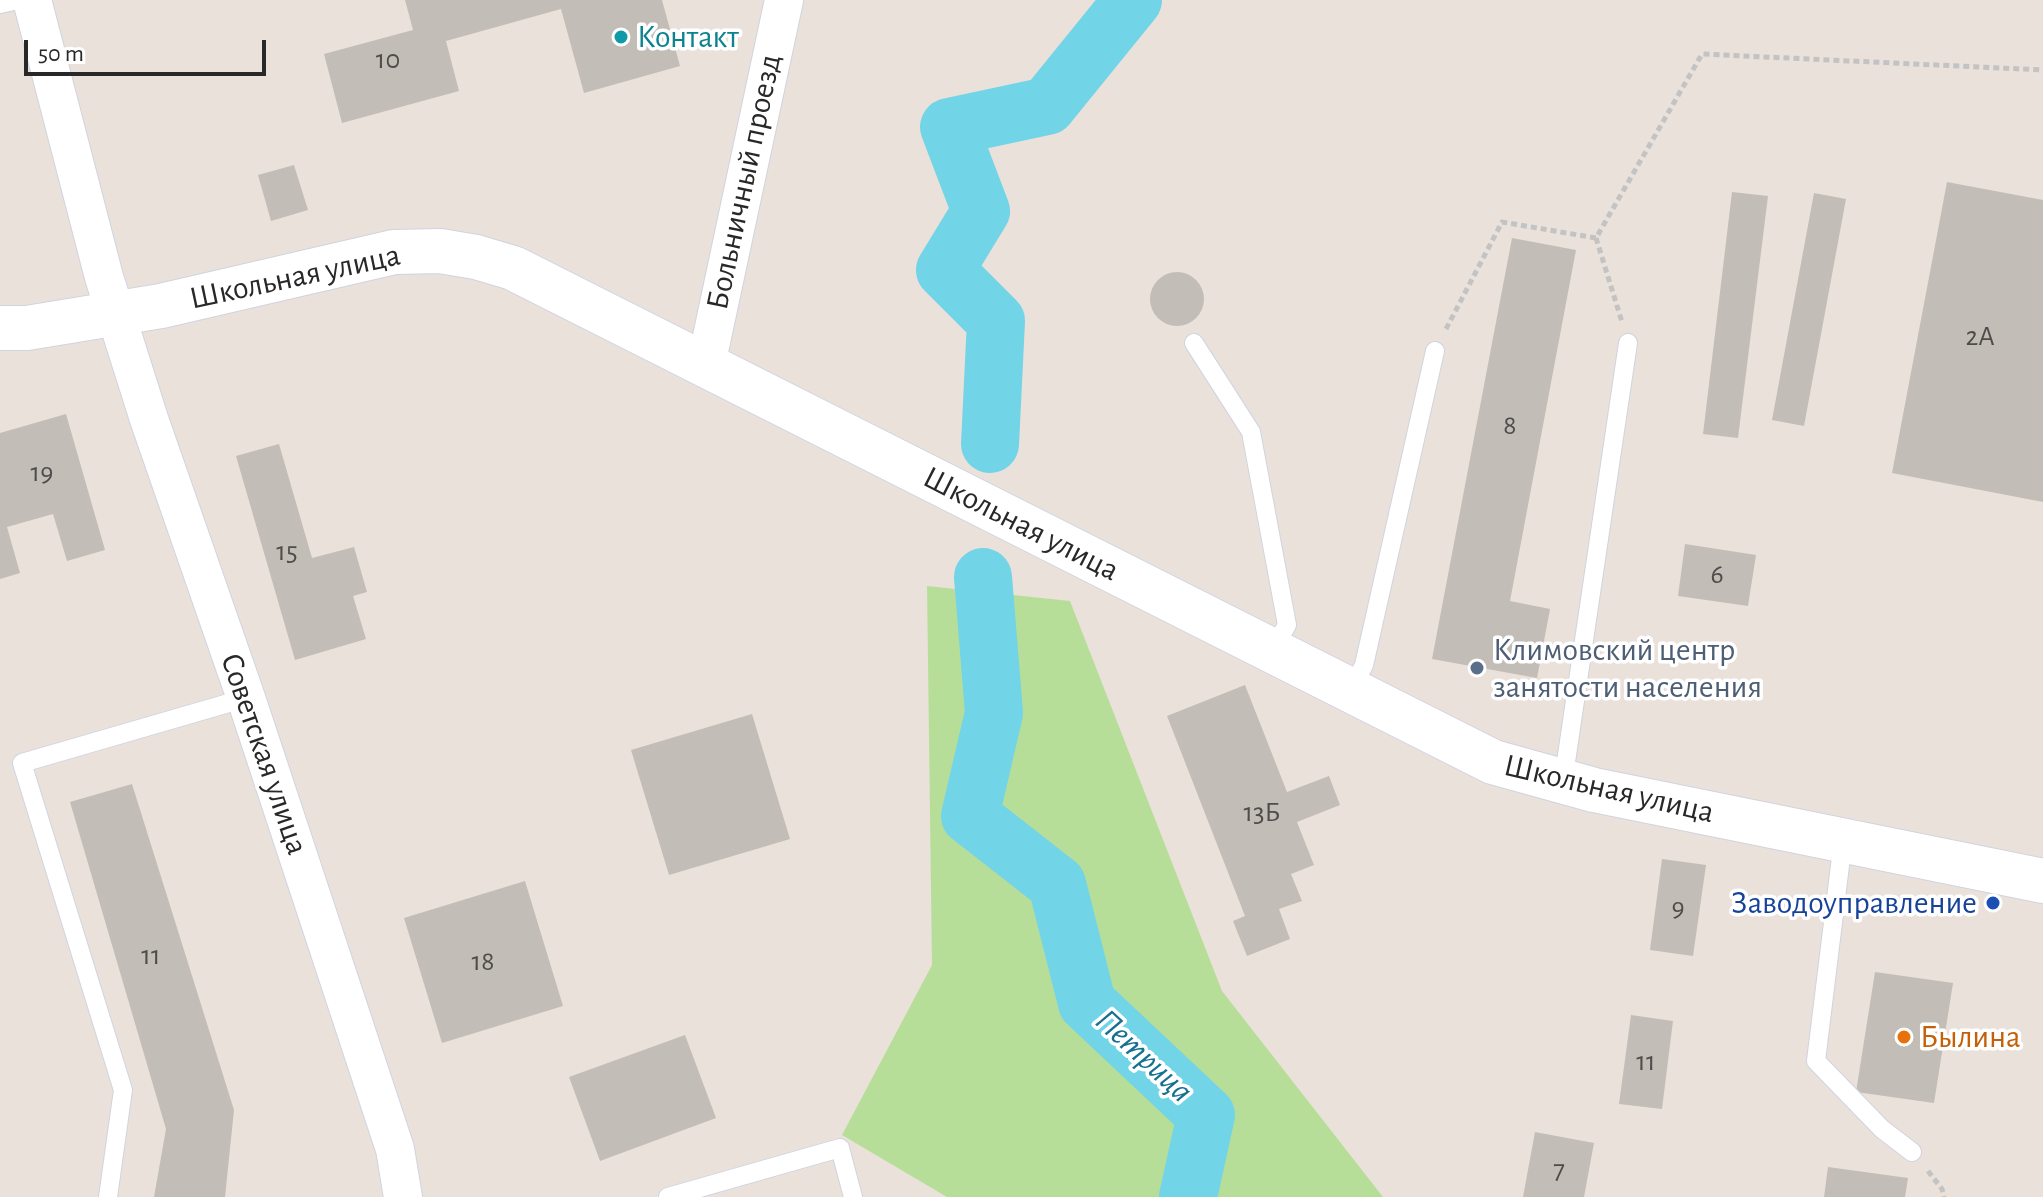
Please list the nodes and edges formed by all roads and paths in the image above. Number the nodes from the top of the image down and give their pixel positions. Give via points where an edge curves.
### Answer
1 (18, 0) edge
2 (32, 0) edge
3 (784, 0) edge
4 (0, 4) edge
5 (2043, 70) edge
6 (1596, 238) junction
7 (116, 314) junction
8 (0, 328) edge
9 (1194, 343) dead end
10 (1628, 343) joint
11 (1435, 351) joint
12 (706, 365) junction
13 (1272, 651) junction
14 (1351, 691) junction
15 (246, 698) junction
16 (1563, 782) junction
17 (1843, 841) junction
18 (2043, 881) edge
19 (1912, 1152) joint
20 (108, 1197) edge
21 (403, 1197) edge
22 (668, 1197) edge
23 (853, 1197) edge
24 (1944, 1197) edge

1 - 4 lane
2 - 7 street, Советская улица
3 - 12 street, Больничный проезд
5 - 6 path via 1702,54
6 - 10 path
6 - 11 path via 1502,222
7 - 8 street, Школьная улица
7 - 12 street, Школьная улица via 394,252 440,251 513,268
7 - 15 street, Советская улица
9 - 13 lane via 1251,432 1287,625
10 - 16 lane
11 - 14 lane via 1364,665
12 - 13 street, Школьная улица
13 - 14 street, Школьная улица
14 - 16 street, Школьная улица via 1493,762
15 - 20 lane via 22,763 123,1090
15 - 21 street, Советская улица via 395,1149
16 - 17 street, Школьная улица
17 - 18 street, Школьная улица
17 - 19 lane via 1816,1061
19 - 24 path
22 - 23 lane via 840,1148

